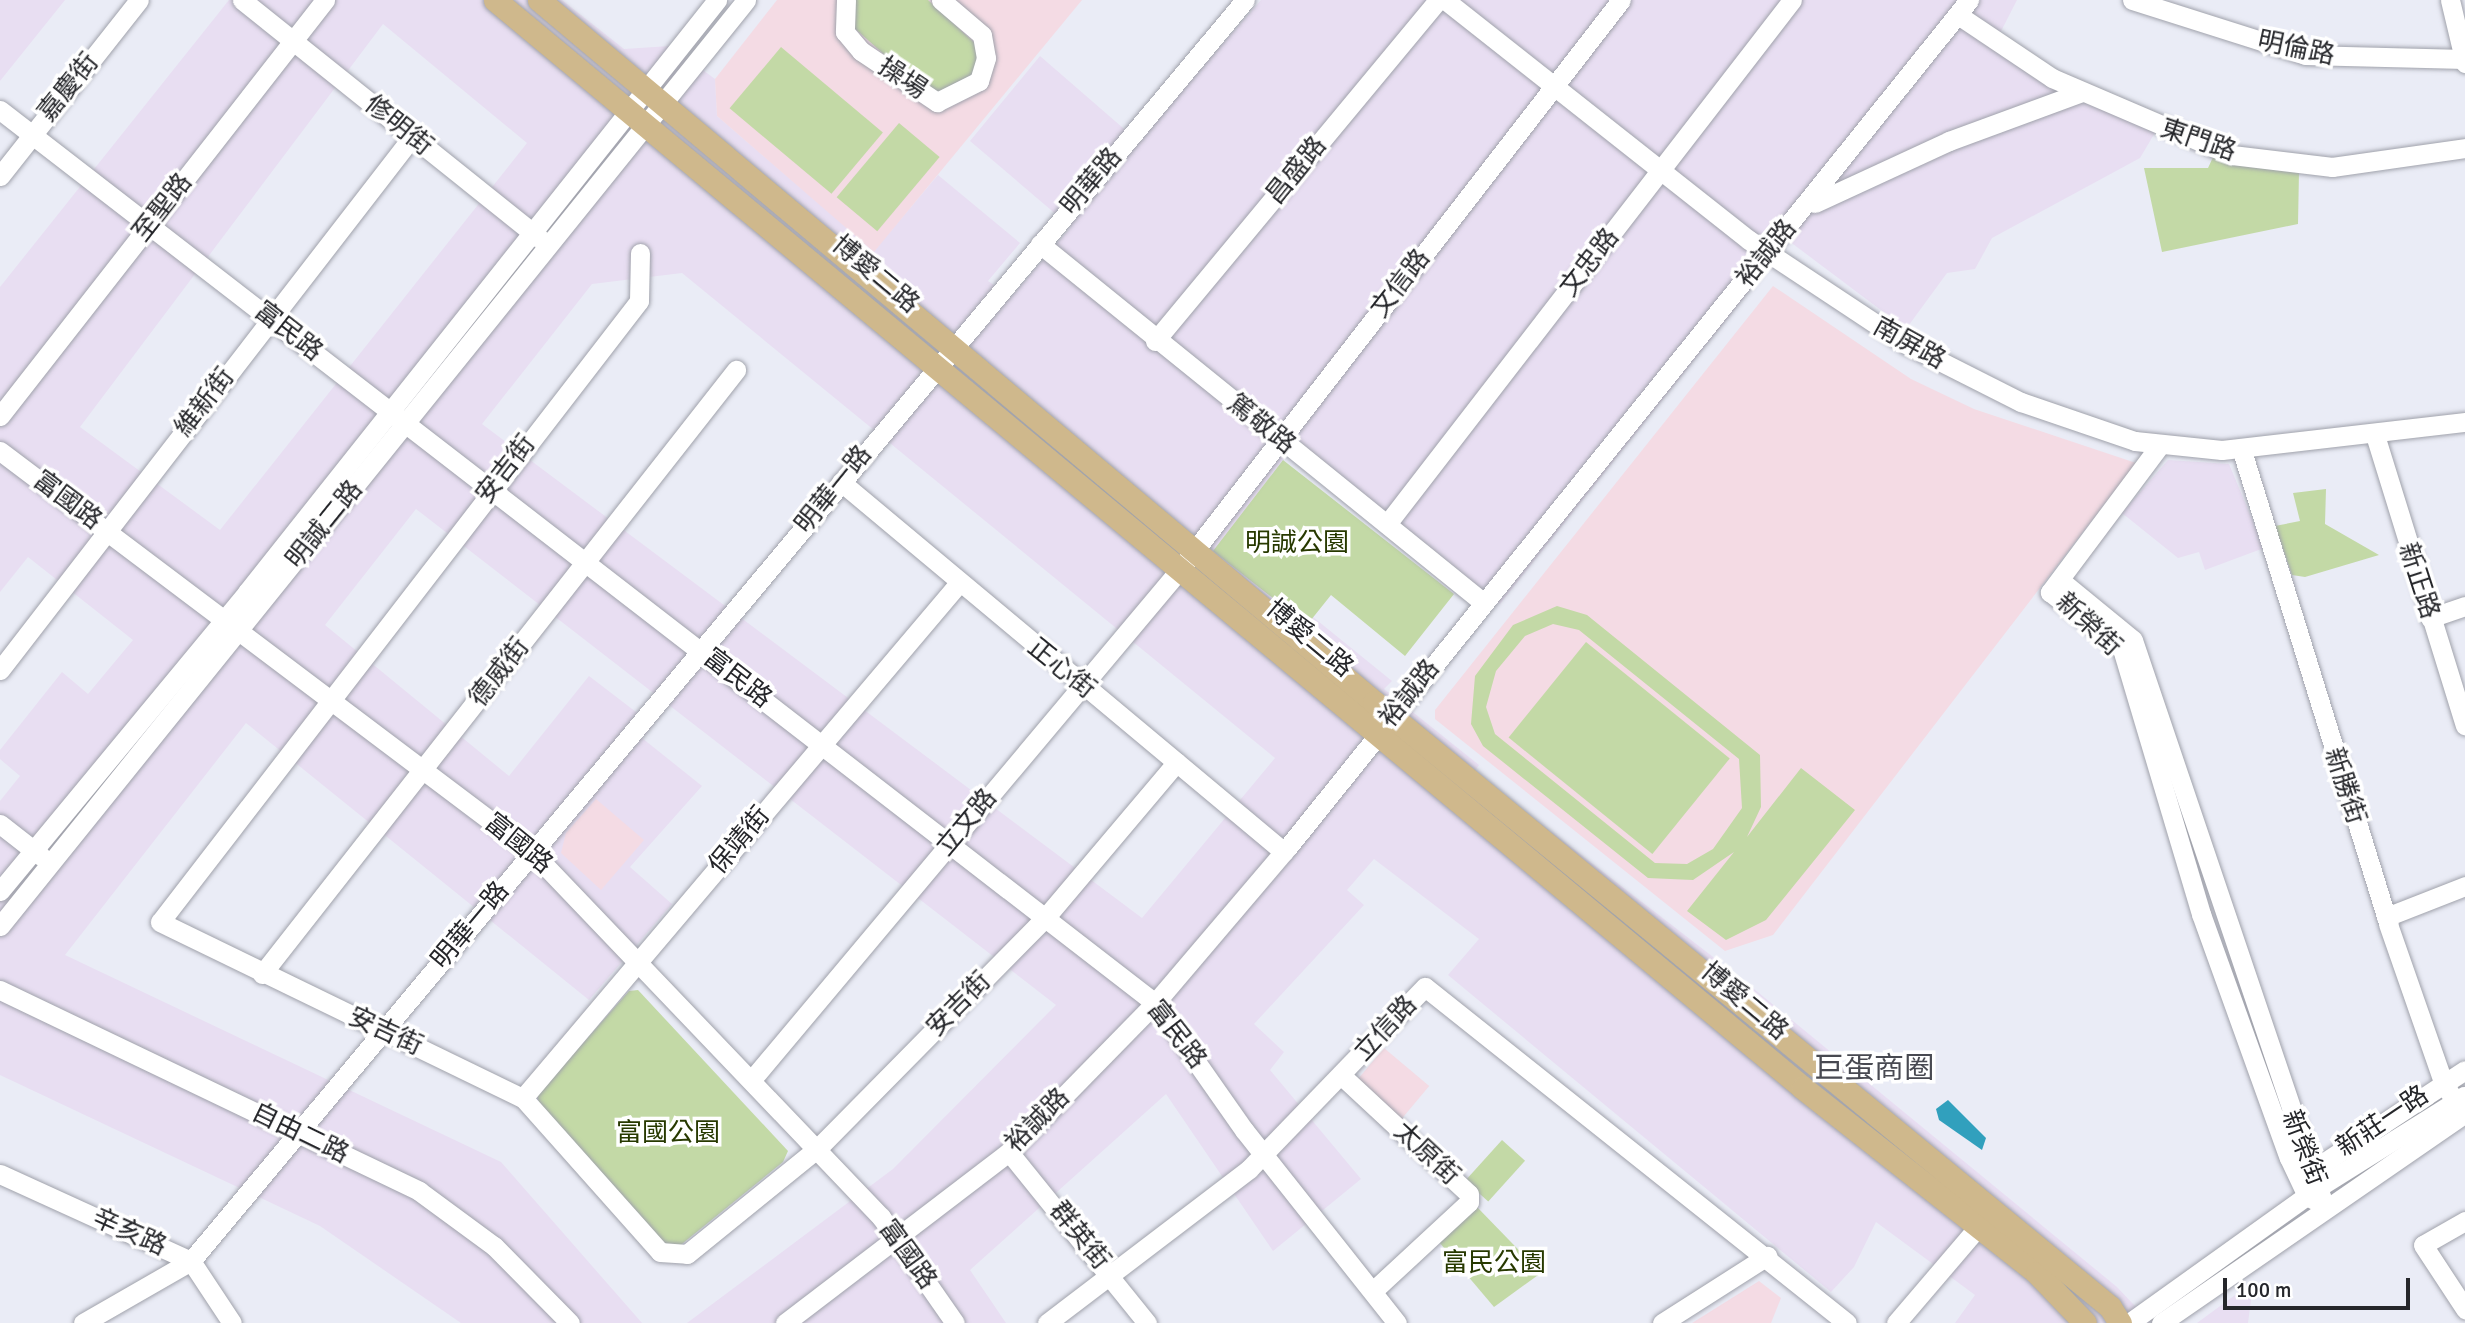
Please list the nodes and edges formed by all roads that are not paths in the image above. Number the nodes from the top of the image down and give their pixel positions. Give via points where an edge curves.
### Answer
1 (139, 0) edge
2 (242, 0) edge
3 (325, 0) edge
4 (495, 0) edge
5 (539, 0) edge
6 (717, 0) edge
7 (746, 0) edge
8 (846, 0) edge
9 (941, 0) edge
10 (1245, 0) edge
11 (1438, 0) edge
12 (1444, 0) edge
13 (1620, 0) edge
14 (1793, 0) edge
15 (2132, 0) edge
16 (2450, 0) edge
17 (1964, 7) edge
18 (293, 40) junction
19 (2465, 61) edge
20 (647, 86) junction
21 (1553, 88) junction
22 (2082, 92) junction
23 (665, 101) junction
24 (629, 108) junction
25 (0, 110) edge
26 (647, 123) junction
27 (33, 133) junction
28 (412, 137) junction
29 (2465, 148) edge
30 (1660, 174) junction
31 (0, 176) edge
32 (1803, 211) junction
33 (150, 224) junction
34 (530, 231) junction
35 (1040, 244) junction
36 (550, 248) junction
37 (1769, 252) junction
38 (640, 253) dead end
39 (270, 318) junction
40 (1155, 341) junction
41 (955, 344) junction
42 (938, 365) junction
43 (736, 370) dead end
44 (389, 411) junction
45 (0, 416) edge
46 (2465, 422) edge
47 (408, 425) junction
48 (2375, 435) junction
49 (1281, 441) junction
50 (2160, 444) junction
51 (0, 451) edge
52 (2242, 451) junction
53 (841, 482) junction
54 (491, 489) junction
55 (1387, 524) junction
56 (106, 531) junction
57 (1188, 559) junction
58 (586, 563) junction
59 (958, 584) junction
60 (1484, 603) junction
61 (2465, 606) edge
62 (2430, 618) junction
63 (231, 626) junction
64 (702, 652) junction
65 (0, 670) edge
66 (1083, 687) junction
67 (327, 698) junction
68 (1385, 725) junction
69 (2465, 726) edge
70 (822, 745) junction
71 (1177, 762) junction
72 (424, 772) junction
73 (0, 824) edge
74 (950, 843) junction
75 (33, 850) junction
76 (1284, 852) junction
77 (533, 853) junction
78 (50, 863) junction
79 (2465, 887) edge
80 (0, 891) edge
81 (2386, 917) junction
82 (1045, 918) junction
83 (0, 926) edge
84 (640, 960) junction
85 (262, 974) junction
86 (0, 990) edge
87 (1155, 1003) junction
88 (382, 1031) junction
89 (2465, 1070) edge
90 (1342, 1076) junction
91 (754, 1077) junction
92 (2443, 1082) junction
93 (523, 1098) junction
94 (2462, 1106) edge
95 (302, 1135) junction
96 (818, 1148) junction
97 (1009, 1152) junction
98 (1265, 1154) junction
99 (0, 1174) edge
100 (2317, 1196) junction
101 (2465, 1221) edge
102 (1978, 1227) junction
103 (898, 1238) junction
104 (1767, 1256) junction
105 (191, 1261) junction
106 (1109, 1274) junction
107 (1373, 1291) junction
108 (2465, 1309) edge
109 (83, 1323) edge
110 (232, 1323) edge
111 (570, 1323) edge
112 (785, 1323) edge
113 (955, 1323) edge
114 (1047, 1323) edge
115 (1147, 1323) edge
116 (1397, 1323) edge
117 (1662, 1323) edge
118 (1847, 1323) edge
119 (1896, 1323) edge
120 (2085, 1323) edge
121 (2120, 1323) edge
122 (2129, 1323) edge
123 (2161, 1323) edge

1 - 27 street, 嘉慶街
2 - 18 street, 修明街
3 - 18 street, 至聖路
4 - 24 main road, 博愛二路
5 - 20 main road, 博愛二路
6 - 20 street, 明誠二路
7 - 23 street, 明誠二路
8 - 9 street, 操場 via 845,32 861,51 937,102 979,81 986,58 982,35
10 - 35 street, 明華路
11 - 40 street, 昌盛路
12 - 21 street, 南屏路
13 - 21 street, 文信路
14 - 30 street, 文忠路
15 - 19 street, 明倫路 via 2305,55
16 - 19 street
17 - 22 street, 東門路
17 - 32 street, 裕誠路
18 - 28 street, 修明街
18 - 33 street, 至聖路
20 - 23 main road, 博愛二路
20 - 24 street, 明誠二路
21 - 30 street, 南屏路
21 - 49 street, 文信路
22 - 29 street, 東門路 via 2198,144 2267,162 2391,163
22 - 32 street via 1949,141
23 - 26 street, 明誠二路
23 - 41 main road, 博愛二路
24 - 26 main road, 博愛二路
24 - 34 street, 明誠二路
25 - 27 street, 富民路
26 - 36 street, 明誠二路
26 - 42 main road, 博愛二路
27 - 31 street, 嘉慶街
27 - 33 street, 富民路
28 - 34 street, 修明街
28 - 39 street, 維新街
30 - 37 street, 南屏路
30 - 55 street, 文忠路
32 - 37 street, 裕誠路
33 - 39 street, 富民路
33 - 45 street, 至聖路
34 - 36 street, 修明街
34 - 44 street, 明誠二路
35 - 40 street, 篤敬路
35 - 41 street, 明華路
36 - 47 street, 明誠二路
37 - 50 street, 南屏路 via 1885,331 2013,399
37 - 60 street, 裕誠路
38 - 54 street, 安吉街 via 639,301
39 - 44 street, 富民路
39 - 56 street, 維新街
40 - 49 street, 篤敬路
41 - 42 street, 明華路
41 - 57 main road, 博愛二路
42 - 53 street, 明華一路
42 - 57 main road, 博愛二路
43 - 58 street, 德威街
44 - 47 street, 富民路
44 - 63 street, 明誠二路
46 - 48 street, 南屏路
47 - 54 street, 富民路
47 - 63 street, 明誠二路
48 - 52 street, 南屏路
48 - 62 street, 新正路
49 - 55 street, 篤敬路
49 - 57 street, 文信路
50 - 52 street, 南屏路
50 - 100 street, 新榮街 via 2055,586 2122,649 2210,911
51 - 56 street, 富國路
52 - 81 street, 新勝街
53 - 59 street, 正心街
53 - 64 street, 明華一路
54 - 58 street, 富民路
54 - 67 street, 安吉街
55 - 60 street, 篤敬路
56 - 63 street, 富國路
56 - 65 street, 維新街
57 - 66 street, 立文路
57 - 68 main road, 博愛二路
58 - 64 street, 富民路
58 - 72 street, 德威街
59 - 66 street, 正心街
59 - 70 street, 保靖街
60 - 68 street, 裕誠路
61 - 62 street
62 - 69 street, 新正路
63 - 67 street, 富國路
63 - 75 street, 明誠二路
63 - 78 street, 明誠二路
64 - 70 street, 富民路
64 - 77 street, 明華一路
66 - 71 street, 正心街
66 - 74 street, 立文路
67 - 72 street, 富國路
67 - 85 street, 安吉街 via 160,922
68 - 76 street, 裕誠路
68 - 102 main road, 博愛二路
68 - 121 main road, 博愛二路 via 2072,1275
70 - 74 street, 富民路
70 - 84 street, 保靖街
71 - 76 street, 正心街
71 - 82 street, 安吉街
72 - 77 street, 富國路
72 - 85 street, 德威街
73 - 75 street
74 - 82 street, 富民路
74 - 91 street, 立文路
75 - 78 street
75 - 80 street, 明誠二路
76 - 87 street, 裕誠路
77 - 84 street, 富國路
77 - 88 street, 明華一路
78 - 83 street, 明誠二路
79 - 81 street
81 - 92 street, 新勝街
82 - 87 street, 富民路
82 - 96 street, 安吉街
84 - 91 street, 富國路
84 - 93 street, 保靖街
85 - 88 street, 安吉街
86 - 95 street, 自由二路
87 - 97 street, 裕誠路
87 - 98 street, 富民路
88 - 93 street, 安吉街
88 - 95 street, 明華一路
89 - 92 street, 新莊一路
90 - 98 street, 立信路
90 - 104 street, 立信路 via 1416,994 1433,990
90 - 107 street, 太原街 via 1469,1194 1469,1202
91 - 96 street, 富國路
92 - 94 street, 新勝街
92 - 100 street, 新莊一路 via 2320,1165
93 - 96 street, 安吉街 via 660,1252 674,1255 687,1254
94 - 100 street, 新莊一路
95 - 105 street, 明華一路
95 - 111 street, 自由二路 via 450,1211
96 - 103 street, 富國路
97 - 103 street, 裕誠路
97 - 106 street, 群英街
98 - 106 street, 立信路
98 - 107 street, 富民路
99 - 105 street, 辛亥路
100 - 122 street, 新莊一路
100 - 123 street, 新莊一路
101 - 108 street via 2423,1245
102 - 119 street
102 - 120 main road, 博愛二路 via 2068,1301
103 - 112 street, 裕誠路
103 - 113 street, 富國路
104 - 117 street
104 - 118 street
105 - 109 street, 明華一路
105 - 110 street, 辛亥路
106 - 114 street, 立信路
106 - 115 street, 群英街
107 - 116 street, 富民路

